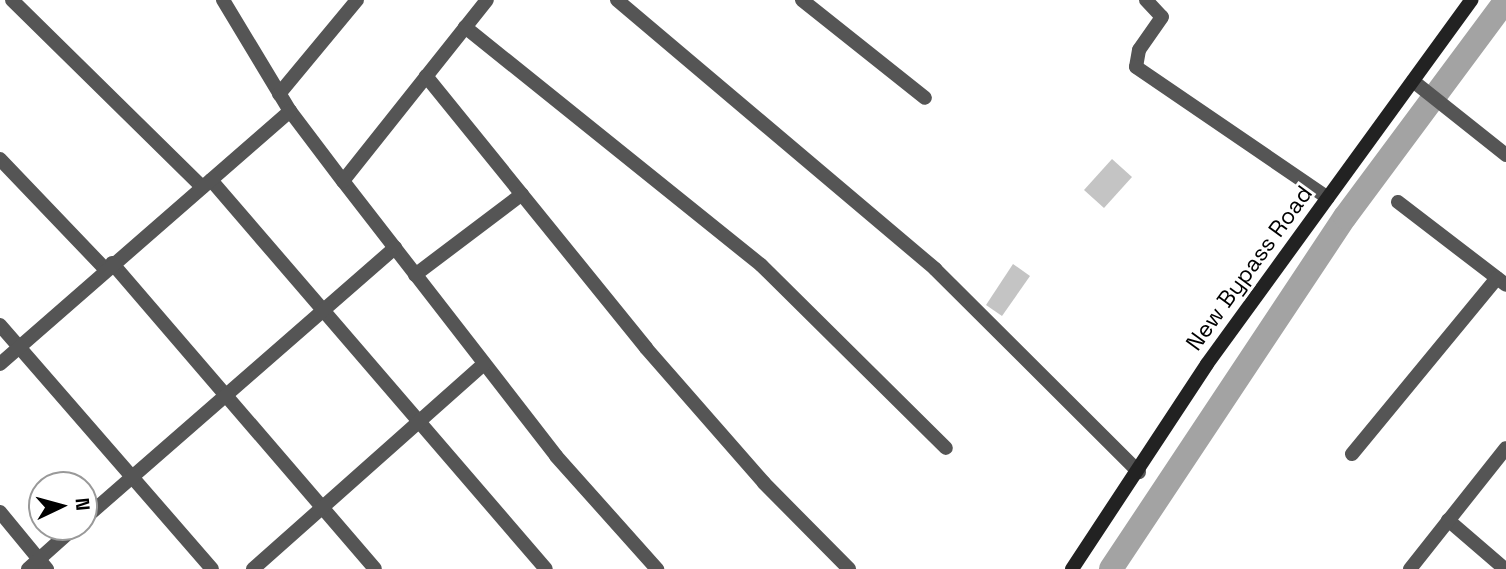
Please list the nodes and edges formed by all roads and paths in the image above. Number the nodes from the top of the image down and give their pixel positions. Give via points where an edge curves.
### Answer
1 (12, 0) edge
2 (223, 0) edge
3 (357, 0) edge
4 (487, 0) edge
5 (617, 0) edge
6 (802, 0) edge
7 (1146, 0) edge
8 (1471, 0) edge
9 (465, 27) junction
10 (426, 76) junction
11 (1413, 81) junction
12 (279, 94) junction
13 (925, 98) dead end
14 (290, 111) junction
15 (1506, 155) edge
16 (0, 159) edge
17 (343, 181) junction
18 (206, 184) junction
19 (522, 194) junction
20 (1328, 198) junction
21 (1398, 202) dead end
22 (395, 248) junction
23 (109, 266) junction
24 (415, 275) junction
25 (1501, 281) edge
26 (322, 312) junction
27 (0, 324) edge
28 (20, 345) junction
29 (0, 363) edge
30 (484, 364) junction
31 (224, 393) junction
32 (417, 424) junction
33 (1506, 447) edge
34 (946, 448) dead end
35 (1352, 454) dead end
36 (1139, 472) junction
37 (132, 476) junction
38 (98, 506) edge
39 (322, 508) junction
40 (0, 512) edge
41 (1448, 520) junction
42 (62, 541) edge
43 (38, 566) edge
44 (212, 569) edge
45 (253, 569) edge
46 (375, 569) edge
47 (545, 569) edge
48 (657, 569) edge
49 (849, 569) edge
50 (1072, 569) edge
51 (1410, 569) edge
52 (1505, 569) edge

1 - 18 street
2 - 12 street
3 - 12 street
4 - 9 street
5 - 36 street via 935,268
6 - 13 street
7 - 20 street via 1162,17 1139,50 1136,67
8 - 11 main road, New Bypass Road
9 - 10 street
9 - 34 street via 761,265
10 - 17 street
10 - 19 street
11 - 15 street
11 - 20 main road, New Bypass Road
12 - 14 street
14 - 17 street
14 - 18 street
16 - 23 street
17 - 22 street
18 - 23 street
18 - 26 street
19 - 24 street
19 - 49 street via 646,348 764,483
20 - 36 main road, New Bypass Road via 1207,364
21 - 25 street
22 - 24 street
22 - 26 street
23 - 28 street
23 - 31 street
24 - 30 street
25 - 35 street
26 - 31 street
26 - 32 street
27 - 28 street
28 - 29 street
28 - 37 street
30 - 32 street
30 - 48 street via 555,456
31 - 37 street
31 - 39 street
32 - 39 street
32 - 47 street
33 - 41 street
36 - 50 main road, New Bypass Road
37 - 38 street
37 - 44 street
39 - 45 street
39 - 46 street
40 - 43 street
41 - 51 street
41 - 52 street
42 - 43 street

